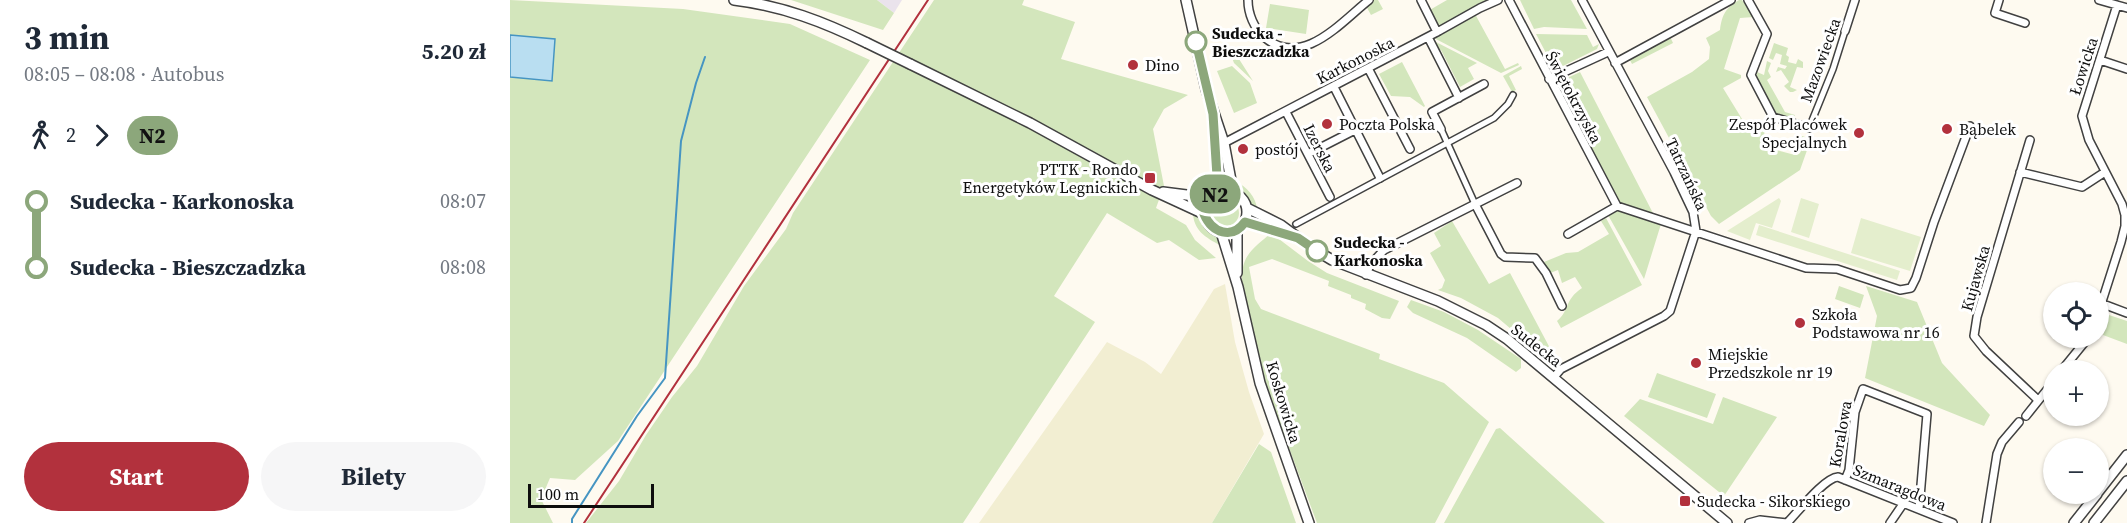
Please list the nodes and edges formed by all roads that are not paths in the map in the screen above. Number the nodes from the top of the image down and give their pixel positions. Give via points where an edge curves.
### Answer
1 (734, 0) edge
2 (1186, 0) edge
3 (1248, 0) edge
4 (1369, 0) edge
5 (1421, 0) edge
6 (1498, 0) edge
7 (1509, 0) edge
8 (1582, 0) edge
9 (1731, 0) edge
10 (1748, 0) edge
11 (1855, 0) edge
12 (1999, 0) edge
13 (2099, 0) edge
14 (1358, 3) edge
15 (2117, 5) junction
16 (2127, 9) edge
17 (2025, 23) dead end
18 (1845, 31) joint
19 (1437, 32) junction
20 (1428, 37) junction
21 (1608, 52) junction
22 (2100, 60) junction
23 (1616, 63) junction
24 (1368, 68) junction
25 (2127, 69) edge
26 (1550, 79) junction
27 (1484, 84) dead end
28 (1334, 87) junction
29 (1513, 95) dead end
30 (1459, 98) junction
31 (1286, 112) junction
32 (1213, 114) junction
33 (1970, 126) dead end
34 (1809, 128) joint
35 (1441, 129) joint
36 (1355, 130) junction
37 (2030, 140) dead end
38 (1224, 143) junction
39 (1446, 144) junction
40 (1410, 149) dead end
41 (1308, 154) junction
42 (2020, 172) junction
43 (2105, 172) junction
44 (1380, 178) junction
45 (1517, 183) dead end
46 (1152, 190) junction
47 (1233, 191) junction
48 (1218, 192) junction
49 (1330, 197) dead end
50 (1210, 198) junction
51 (1475, 204) junction
52 (1617, 206) junction
53 (1247, 208) junction
54 (1204, 214) junction
55 (1245, 222) junction
56 (1296, 224) dead end
57 (1237, 231) junction
58 (1696, 231) junction
59 (1221, 232) junction
60 (1568, 234) dead end
61 (1298, 238) junction
62 (1366, 275) junction
63 (2109, 283) edge
64 (1238, 287) junction
65 (1562, 306) dead end
66 (2109, 306) edge
67 (2127, 313) edge
68 (2080, 348) edge
69 (2070, 360) edge
70 (1554, 377) junction
71 (2043, 394) edge
72 (2038, 400) junction
73 (2026, 416) dead end
74 (2019, 422) dead end
75 (2127, 455) edge
76 (2109, 479) edge
77 (1845, 480) junction
78 (2127, 481) edge
79 (1902, 504) junction
80 (2089, 504) edge
81 (1919, 509) junction
82 (1309, 523) edge
83 (1727, 523) edge
84 (1749, 523) edge
85 (1890, 523) edge
86 (1953, 523) edge
87 (1986, 523) edge
88 (2074, 523) edge
89 (2094, 523) edge

1 - 46 street, bridge via 766,4 827,24 1030,123
2 - 32 street
3 - 14 street, Karkonoska via 1256,29 1272,43 1294,48 1314,42 1339,27
4 - 14 street, Karkonoska
5 - 19 street
6 - 19 street, Karkonoska
7 - 26 street, Świętokrzyska
8 - 21 street, Tatrzańska
9 - 23 street
10 - 34 street via 1767,34 1751,75 1773,117
11 - 18 street, Mazowiecka
12 - 17 street via 1995,14
13 - 15 street
15 - 16 street
15 - 22 street, Łowicka
18 - 34 street, Mazowiecka
19 - 20 street, Karkonoska
20 - 24 street, Karkonoska
20 - 30 street
21 - 23 street, Tatrzańska
21 - 26 street
22 - 25 street
22 - 43 street, Łowicka via 2082,116
23 - 58 street, Tatrzańska via 1674,172 1693,212
24 - 28 street, Karkonoska
24 - 40 street
26 - 52 street, Świętokrzyska
27 - 30 street
28 - 31 street, Karkonoska
28 - 36 street
29 - 39 street via 1494,118
30 - 35 street via 1432,112
31 - 38 street, Karkonoska
31 - 41 street, Izerska
32 - 38 street
32 - 48 street
33 - 58 street via 1911,288 1900,290 1837,269 1806,268
35 - 39 street
36 - 41 street
36 - 44 street
37 - 42 street, Kujawska
38 - 47 street
39 - 44 street
39 - 51 street
41 - 49 street, Izerska
42 - 43 street via 2082,187
42 - 72 street, Kujawska via 1974,336
43 - 63 street, Łowicka via 2122,204 2125,226
44 - 56 street
45 - 51 street
46 - 50 street
46 - 54 street
47 - 48 street
47 - 53 street
48 - 50 street
50 - 54 street
51 - 62 street via 1384,250
51 - 65 street via 1501,254 1535,258
52 - 58 street
52 - 60 street
53 - 55 street
53 - 61 street, Sudecka
54 - 59 street via 1209,224
55 - 57 street
55 - 61 street, Sudecka
57 - 59 street
57 - 64 street, Koskowicka
58 - 70 street, Tatrzańska via 1670,311 1561,369
59 - 64 street, Koskowicka
61 - 62 street, Sudecka via 1332,260
62 - 70 street, Sudecka via 1464,314 1507,339
64 - 82 street, Koskowicka via 1260,383
66 - 67 street
68 - 69 street
70 - 83 street, Sudecka
71 - 72 street
72 - 73 street
74 - 87 street via 1997,454
75 - 76 street
77 - 79 street, Szmaragdowa
77 - 81 street, Koralowa via 1855,412 1863,389 1927,414
77 - 84 street, Szmaragdowa via 1832,478 1787,523
78 - 89 street
79 - 81 street, Szmaragdowa
79 - 85 street
80 - 88 street
81 - 86 street, Szmaragdowa

